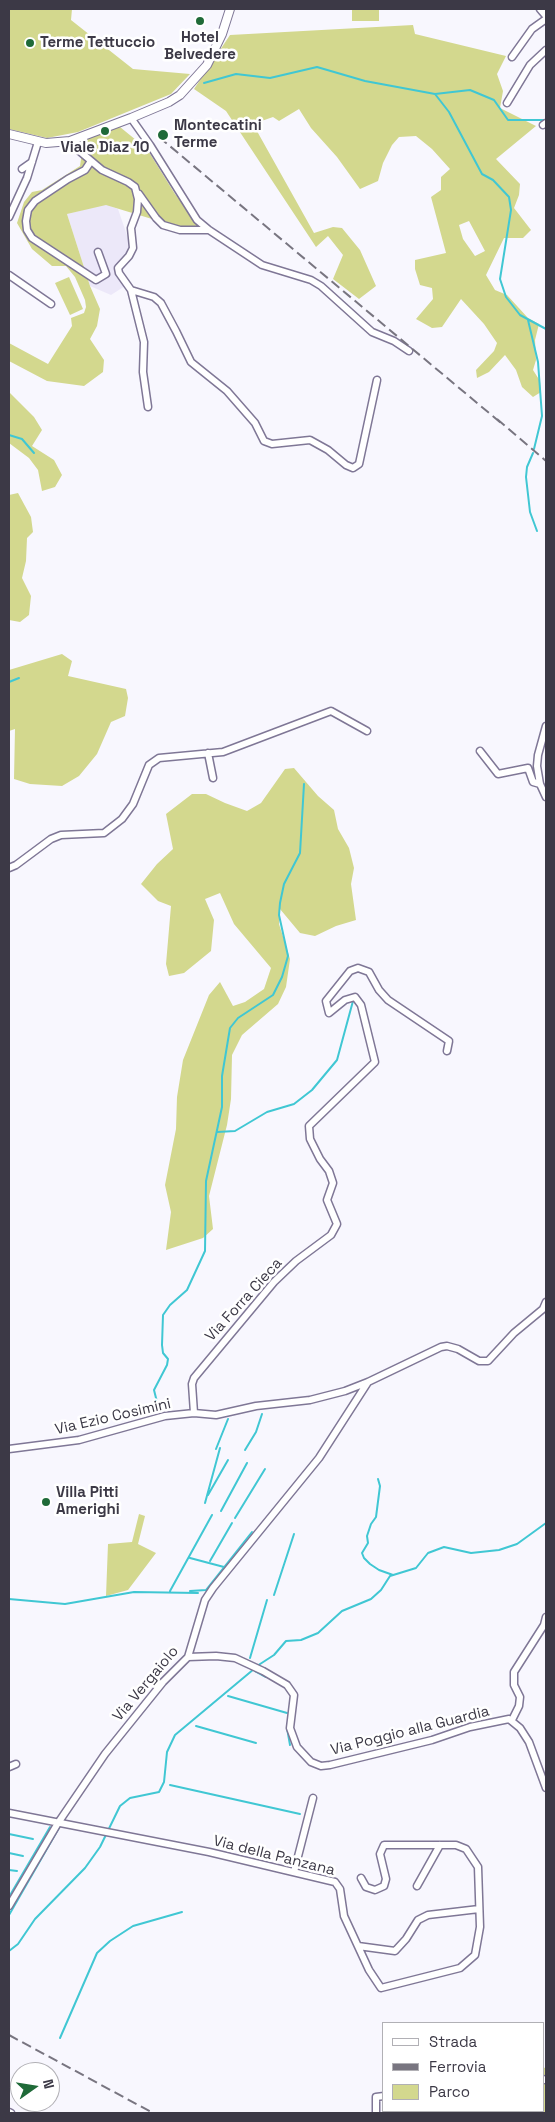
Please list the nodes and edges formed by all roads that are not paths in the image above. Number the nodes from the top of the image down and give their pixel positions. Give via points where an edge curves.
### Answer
1 (230, 9) edge
2 (540, 9) edge
3 (546, 17) edge
4 (546, 50) edge
5 (512, 57) dead end
6 (507, 103) dead end
7 (131, 118) junction
8 (9, 134) edge
9 (38, 142) junction
10 (62, 142) junction
11 (33, 161) junction
12 (91, 161) junction
13 (22, 169) dead end
14 (137, 192) junction
15 (9, 217) edge
16 (209, 230) junction
17 (98, 252) dead end
18 (9, 275) edge
19 (131, 290) junction
20 (51, 304) dead end
21 (409, 351) dead end
22 (377, 380) dead end
23 (148, 407) dead end
24 (546, 726) edge
25 (367, 731) dead end
26 (480, 751) dead end
27 (208, 753) junction
28 (213, 778) dead end
29 (540, 784) junction
30 (546, 797) edge
31 (9, 868) edge
32 (447, 1051) dead end
33 (546, 1302) edge
34 (368, 1382) junction
35 (345, 1391) junction
36 (355, 1404) junction
37 (194, 1413) junction
38 (9, 1449) edge
39 (546, 1617) edge
40 (188, 1656) junction
41 (512, 1720) junction
42 (16, 1764) dead end
43 (9, 1767) edge
44 (546, 1788) edge
45 (313, 1798) dead end
46 (9, 1813) edge
47 (58, 1823) junction
48 (440, 1845) junction
49 (294, 1872) junction
50 (361, 1878) dead end
51 (417, 1886) dead end
52 (9, 1906) edge
53 (479, 1909) junction
54 (358, 1946) junction
55 (382, 2096) edge
56 (376, 2113) edge

1 - 7 main road via 217,47 200,75 169,102
2 - 3 street
3 - 5 street via 532,29
4 - 6 street via 530,65
7 - 10 main road
7 - 16 street via 197,220
8 - 9 main road
9 - 10 main road
9 - 11 street
10 - 12 street via 81,151
11 - 13 street
11 - 15 street
12 - 14 street via 132,185
12 - 17 street via 85,170 35,201 28,210 26,221 32,238 96,280 106,274
14 - 16 street via 163,225 180,230
14 - 19 street via 138,212 131,228 133,248 118,270
16 - 21 street via 262,265 320,286 372,332
18 - 20 street
19 - 22 street via 154,297 161,303 190,362 227,391 255,423 264,441 272,444 310,440 346,466 353,468 360,464
19 - 23 street via 144,342 143,372
24 - 29 street via 537,760
25 - 27 street via 330,711 223,752
26 - 29 street via 498,774 528,768 533,782
27 - 28 street
27 - 31 street via 159,758 149,765 133,804 122,819 104,833 61,835
29 - 30 street
32 - 37 street, Via Forra Cieca via 449,1041 388,1000 369,972 358,968 350,971 326,1001 328,1013 345,1000 355,997 361,1005 375,1062 310,1126 310,1139 333,1183 327,1200 336,1224 331,1235 274,1282 194,1378
33 - 34 street, Via Ezio Cosimini via 543,1309 488,1361 479,1361 458,1349 441,1347
34 - 35 street, Via Ezio Cosimini
34 - 36 street, Via Vergaiolo
35 - 36 street
35 - 37 street, Via Ezio Cosimini via 227,1414
36 - 40 street, Via Vergaiolo via 319,1458 213,1588
37 - 38 street, Via Ezio Cosimini via 151,1419 79,1440
39 - 41 street via 514,1672 514,1686 520,1697
40 - 41 street, Via Poggio alla Guardia via 236,1658 287,1685 294,1695 290,1728 297,1747 311,1762 321,1766 432,1740 470,1727
40 - 47 street, Via Vergaiolo via 105,1754
41 - 44 street, Via Poggio alla Guardia via 529,1742
42 - 43 street
45 - 49 street
46 - 47 street, Via della Panzana
47 - 49 street, Via della Panzana
47 - 52 street, Via Vergaiolo
48 - 50 street, Via della Panzana via 384,1845 380,1854 386,1879 384,1886 375,1890 366,1887
48 - 51 street
48 - 53 street, Via della Panzana via 466,1849 478,1867
49 - 54 street, Via della Panzana via 338,1885 344,1916
53 - 54 street via 428,1915 418,1920 395,1951
53 - 54 street, Via della Panzana via 480,1927 474,1955 460,1968 381,1988
55 - 56 street via 376,2097

